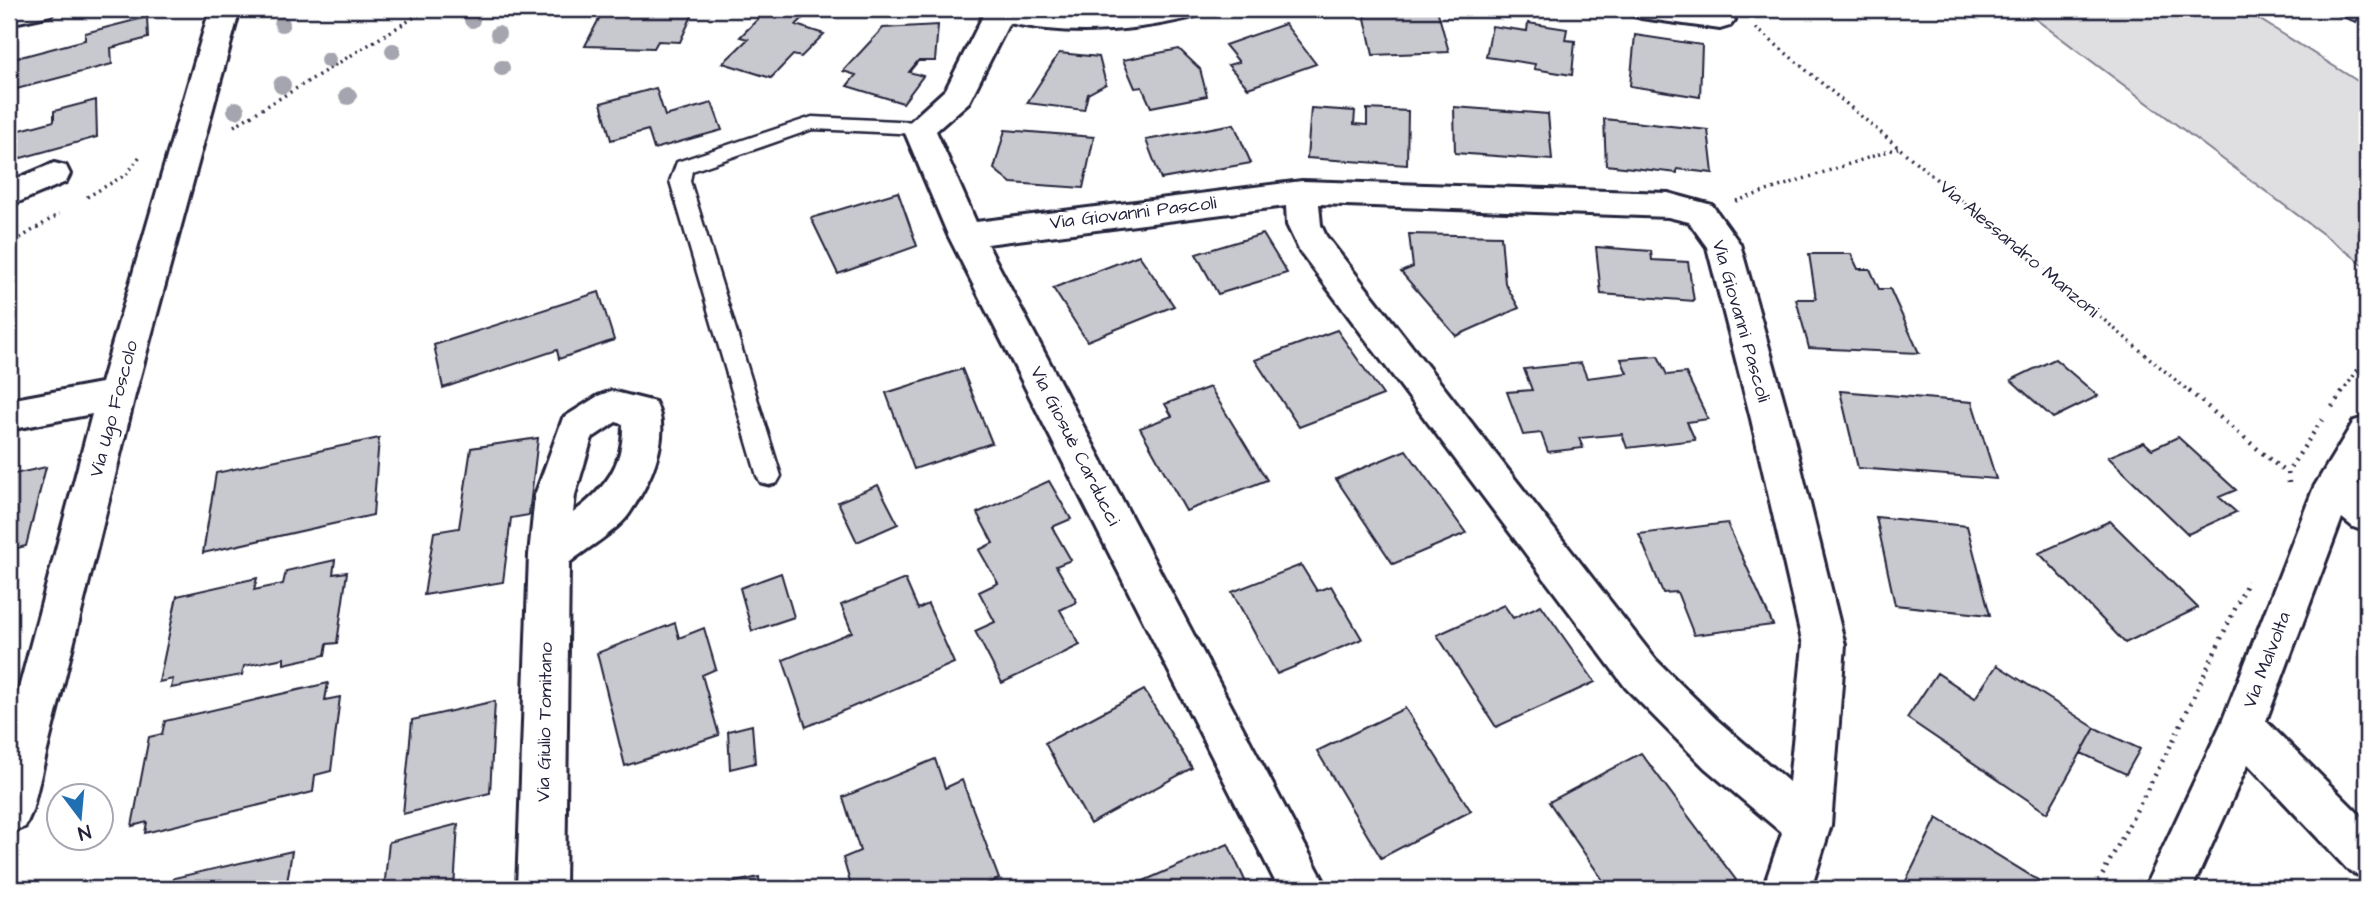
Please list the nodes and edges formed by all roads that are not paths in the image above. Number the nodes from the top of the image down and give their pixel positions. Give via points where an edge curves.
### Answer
1 (40, 9) edge
2 (225, 9) edge
3 (1189, 9) edge
4 (1641, 9) edge
5 (995, 10) edge
6 (9, 15) edge
7 (1720, 20) dead end
8 (919, 128) junction
9 (54, 174) dead end
10 (1302, 192) junction
11 (9, 195) edge
12 (965, 235) junction
13 (116, 395) junction
14 (9, 415) edge
15 (2367, 432) edge
16 (769, 476) dead end
17 (2334, 487) junction
18 (2367, 515) edge
19 (549, 555) dead end
20 (2242, 727) junction
21 (11, 795) edge
22 (1808, 825) junction
23 (2367, 855) edge
24 (2170, 888) edge
25 (541, 889) edge
26 (1304, 889) edge
27 (1787, 889) edge

1 - 6 street
2 - 13 street, Via Ugo Foscolo
3 - 5 street via 1155,18 1088,22
4 - 7 street
5 - 8 street via 958,94
8 - 12 street, Via Giosuè Carducci
8 - 16 lane via 812,124 684,167 680,181
9 - 11 street
10 - 12 street, Via Giovanni Pascoli
10 - 22 street via 1304,225 1311,241 1641,674 1758,788
10 - 22 street, Via Giovanni Pascoli via 1668,205 1700,213 1723,244 1824,645
12 - 26 street, Via Giosuè Carducci
13 - 14 street
13 - 21 street, Via Ugo Foscolo
15 - 17 street, Via Malvolta
17 - 18 street
17 - 20 street, Via Malvolta
19 - 25 street, Via Giulio Tomitano
20 - 23 street
20 - 24 street, Via Malvolta
22 - 27 street, Via Giovanni Pascoli

